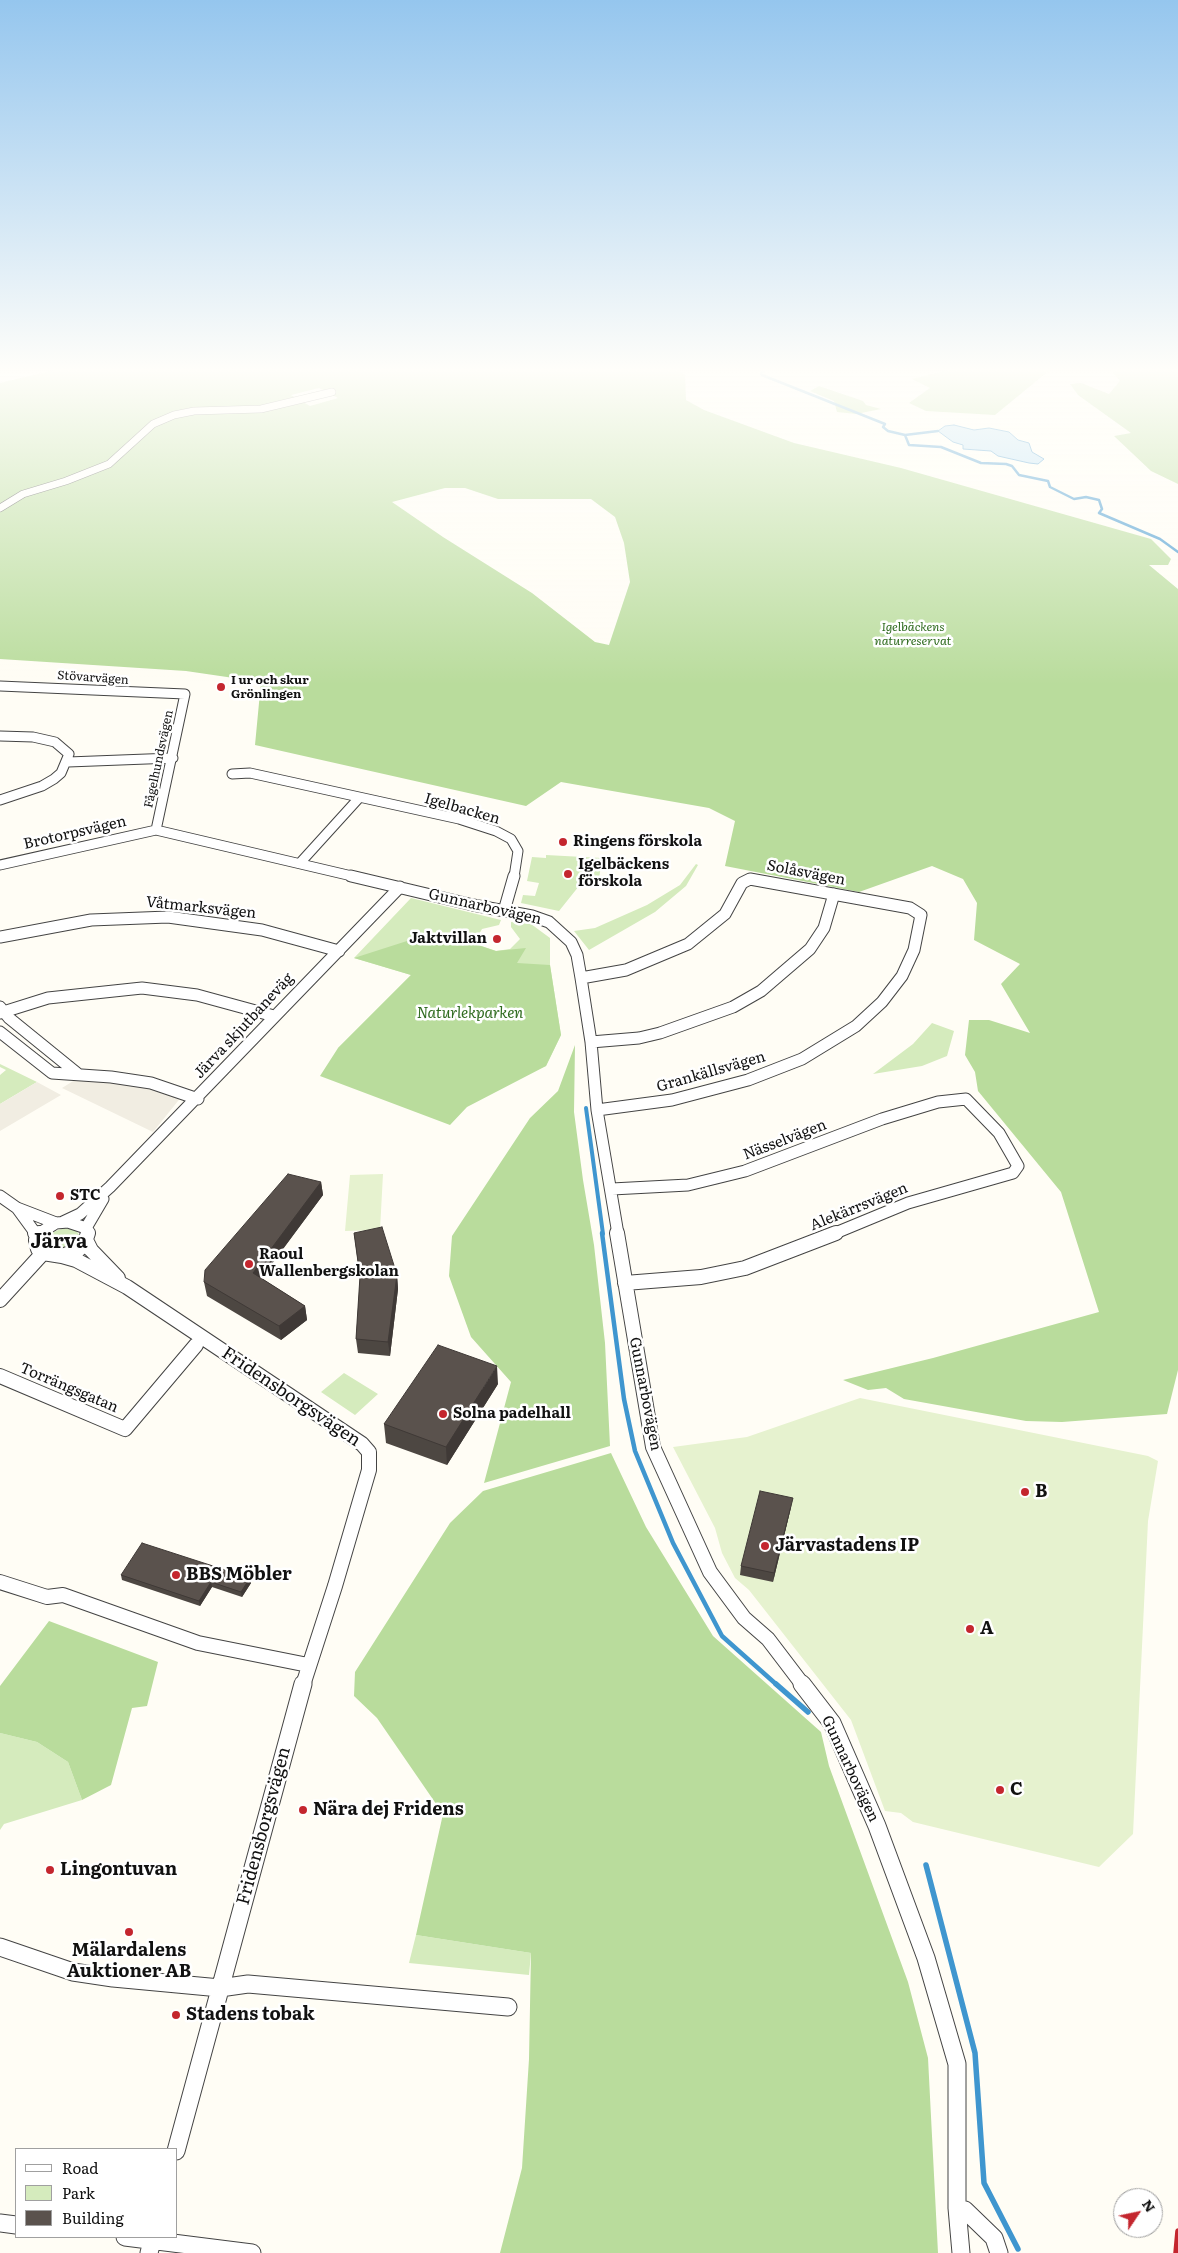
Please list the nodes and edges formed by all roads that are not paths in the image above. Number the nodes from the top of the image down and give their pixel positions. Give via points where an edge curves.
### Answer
1 (79, 474) edge
2 (0, 508) edge
3 (0, 686) edge
4 (185, 694) joint
5 (0, 736) edge
6 (173, 758) junction
7 (68, 762) junction
8 (232, 774) dead end
9 (360, 798) junction
10 (0, 800) edge
11 (156, 830) junction
12 (300, 863) junction
13 (0, 865) edge
14 (400, 887) junction
15 (834, 894) junction
16 (910, 908) joint
17 (504, 911) junction
18 (0, 937) edge
19 (338, 951) junction
20 (581, 978) junction
21 (1, 1010) edge
22 (274, 1016) junction
23 (0, 1032) edge
24 (591, 1042) junction
25 (78, 1074) junction
26 (198, 1099) junction
27 (966, 1099) joint
28 (597, 1110) junction
29 (612, 1189) junction
30 (0, 1196) edge
31 (17, 1208) junction
32 (86, 1220) junction
33 (59, 1223) junction
34 (37, 1236) junction
35 (87, 1242) junction
36 (43, 1254) junction
37 (62, 1256) junction
38 (625, 1283) junction
39 (127, 1287) junction
40 (0, 1300) edge
41 (196, 1345) dead end
42 (0, 1376) edge
43 (0, 1582) edge
44 (308, 1665) junction
45 (0, 1947) edge
46 (220, 1988) junction
47 (508, 2007) dead end
48 (177, 2148) edge
49 (957, 2208) junction
50 (0, 2223) edge
51 (15, 2225) edge
52 (129, 2238) edge
53 (151, 2243) edge
54 (252, 2253) edge
55 (961, 2253) edge
56 (999, 2253) edge

1 - 2 street via 23,494
3 - 4 street, Stövarvägen
4 - 6 street, Fågelhundsvägen
5 - 7 street via 33,737 55,742 69,754
6 - 7 street
6 - 11 street, Fågelhundsvägen
7 - 10 street via 61,773 42,786
8 - 9 street, Igelbacken via 250,773
9 - 12 street
9 - 17 street, Igelbacken via 478,824 510,839 518,851 517,866
11 - 12 street, Gunnarbovägen
11 - 13 street, Brotorpsvägen
12 - 14 street, Gunnarbovägen
14 - 17 street, Gunnarbovägen
14 - 19 street, Järva skjutbaneväg
15 - 16 street, Solåsvägen
15 - 20 street, Solåsvägen via 750,878 742,883 725,914 688,944 620,972
15 - 24 street via 824,928 810,949 761,990 733,1007 660,1033
16 - 28 street, Grankällsvägen via 921,916 914,950 902,976 882,1002 856,1026 802,1059 748,1080 654,1104
17 - 20 street, Gunnarbovägen via 532,916 560,930 577,955
18 - 19 street, Våtmarksvägen via 90,920 152,916 262,930
19 - 22 street, Järva skjutbaneväg
20 - 24 street, Gunnarbovägen
21 - 22 street via 48,998 142,988 197,995
21 - 25 street
22 - 26 street, Järva skjutbaneväg
23 - 25 street via 52,1073
24 - 28 street, Gunnarbovägen
25 - 26 street via 152,1083
26 - 32 street, Järva skjutbaneväg via 169,1124 110,1187
27 - 29 street, Nässelvägen via 938,1102 882,1119 744,1172 688,1185
27 - 38 street, Alekärrsvägen via 999,1133 1018,1166 1013,1173 908,1203 745,1268
28 - 29 street, Gunnarbovägen
29 - 38 street, Gunnarbovägen
30 - 31 street
31 - 33 street
31 - 34 street
32 - 33 street
32 - 35 street
33 - 34 street via 45,1228
34 - 36 street via 36,1246
35 - 37 street via 78,1250
35 - 39 street, Fridensborgsvägen
36 - 37 street, Fridensborgsvägen
36 - 40 street
37 - 39 street, Fridensborgsvägen
38 - 49 street, Gunnarbovägen via 653,1447 710,1572 832,1723 870,1809 926,1958 957,2064
39 - 44 street, Fridensborgsvägen via 369,1452 369,1470
41 - 42 street, Torrängsgatan via 125,1429
43 - 44 street via 47,1597 63,1595 198,1643
44 - 46 street, Fridensborgsvägen
45 - 46 street via 73,1972
46 - 47 street via 248,1984
46 - 48 street, Fridensborgsvägen
49 - 55 street, Gunnarbovägen
49 - 56 street via 965,2210 994,2238
50 - 51 street
52 - 53 street
53 - 54 street

